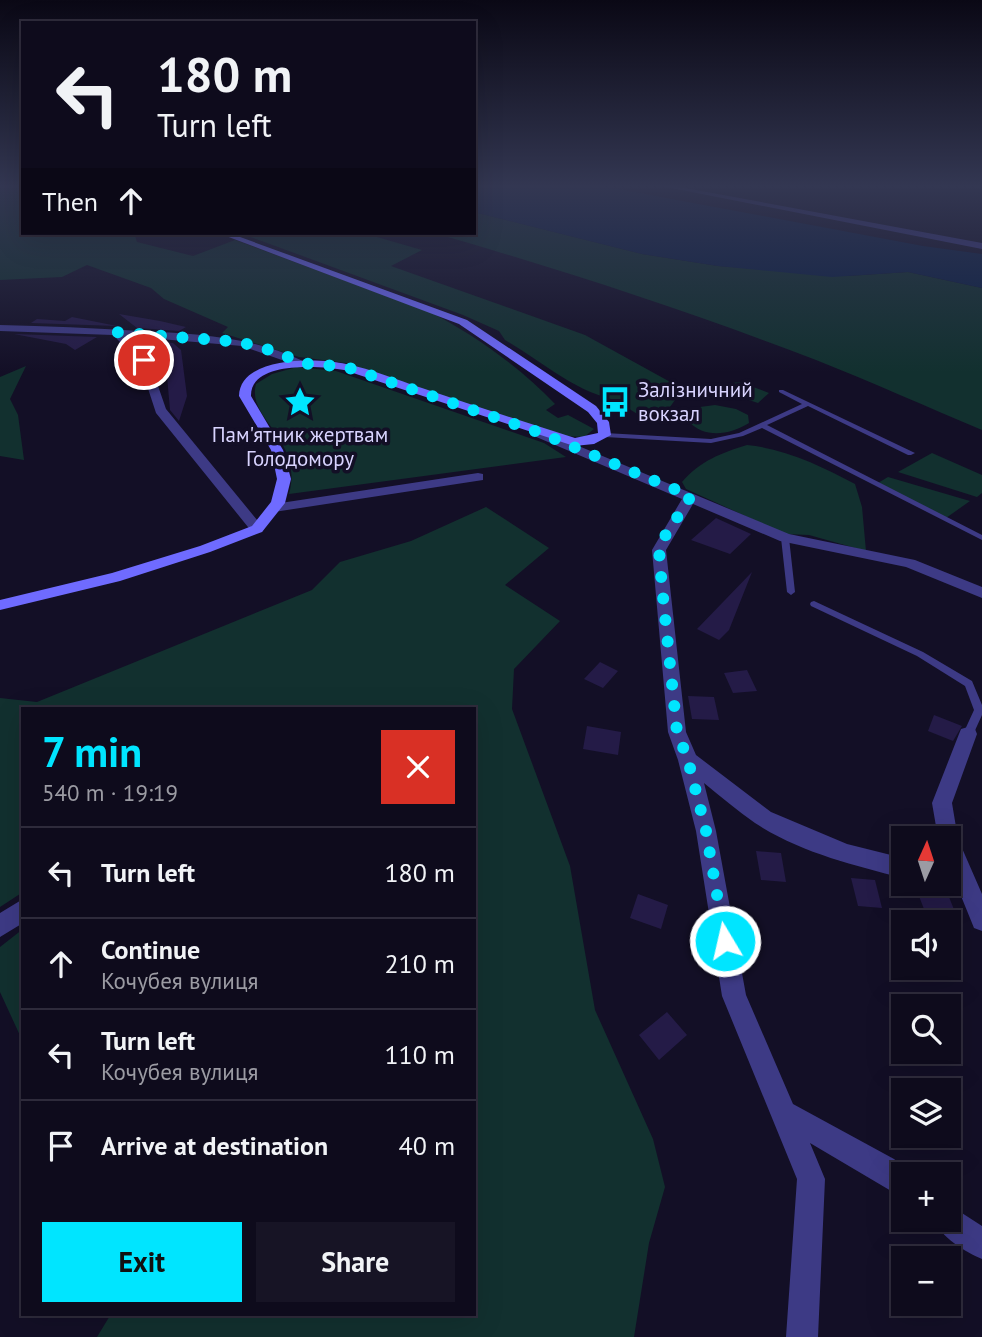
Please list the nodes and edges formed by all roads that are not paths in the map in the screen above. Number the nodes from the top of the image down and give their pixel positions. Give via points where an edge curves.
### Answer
1 (261, 247) edge
2 (0, 328) edge
3 (115, 332) junction
4 (299, 363) junction
5 (781, 391) dead end
6 (807, 404) junction
7 (764, 425) junction
8 (538, 432) junction
9 (605, 435) junction
10 (911, 453) dead end
11 (478, 477) dead end
12 (691, 496) junction
13 (274, 508) junction
14 (257, 529) junction
15 (785, 538) junction
16 (982, 538) edge
17 (791, 592) dead end
18 (982, 593) edge
19 (814, 604) dead end
20 (0, 605) edge
21 (968, 734) joint
22 (688, 760) junction
23 (946, 826) edge
24 (891, 865) edge
25 (961, 887) edge
26 (21, 911) edge
27 (982, 920) edge
28 (0, 926) edge
29 (784, 1114) junction
30 (891, 1175) edge
31 (961, 1228) edge
32 (982, 1244) edge
33 (802, 1337) edge

1 - 9 main road via 463,322 592,409 603,422
2 - 3 street
3 - 4 street via 240,342
3 - 14 street via 144,360 160,410
4 - 8 main road via 346,367
4 - 13 main road via 263,373 245,390 277,450 284,479
5 - 6 lane
6 - 7 lane
6 - 10 lane
7 - 9 lane via 711,441
7 - 16 lane
8 - 9 main road via 574,442
8 - 12 street
11 - 13 street
12 - 15 street
12 - 22 street via 659,550 677,732
13 - 14 main road
14 - 20 main road via 115,576
15 - 17 lane
15 - 18 street via 910,563
19 - 21 lane via 920,654 969,684 979,710
21 - 23 street via 942,803
22 - 24 street via 764,818 847,854
22 - 29 street via 706,831 734,996
25 - 27 street
26 - 28 street
29 - 30 street
29 - 33 street via 811,1179
31 - 32 street

